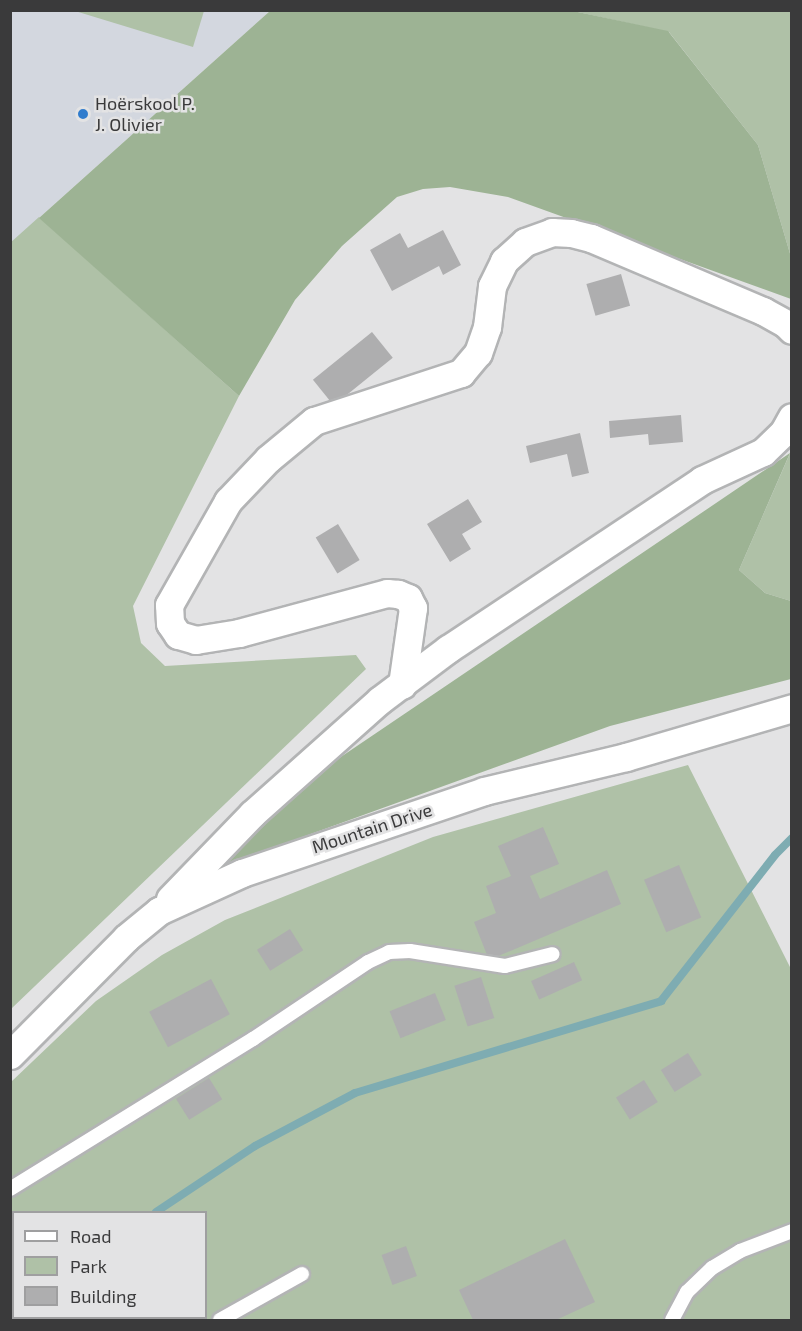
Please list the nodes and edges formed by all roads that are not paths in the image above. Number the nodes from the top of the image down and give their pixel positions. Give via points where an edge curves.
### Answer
1 (792, 330) edge
2 (792, 417) edge
3 (402, 685) junction
4 (792, 708) edge
5 (159, 911) junction
6 (553, 954) dead end
7 (10, 1055) edge
8 (10, 1189) edge
9 (792, 1231) edge
10 (302, 1274) dead end
11 (220, 1320) edge
12 (672, 1320) edge

1 - 3 street via 763,311 591,238 552,232 525,242 504,261 492,286 487,327 478,353 461,373 314,421 268,459 228,501 169,605 170,623 178,635 196,640 239,633 387,593 398,594 408,598 413,608
2 - 3 street via 783,433 762,452 702,480 448,649
3 - 5 street via 252,814
4 - 5 street, Mountain Drive via 626,757 484,791 242,873
5 - 7 street, Mountain Drive via 126,938
6 - 8 lane via 505,966 410,951 389,952
9 - 12 lane via 740,1251 712,1268 687,1292
10 - 11 lane

